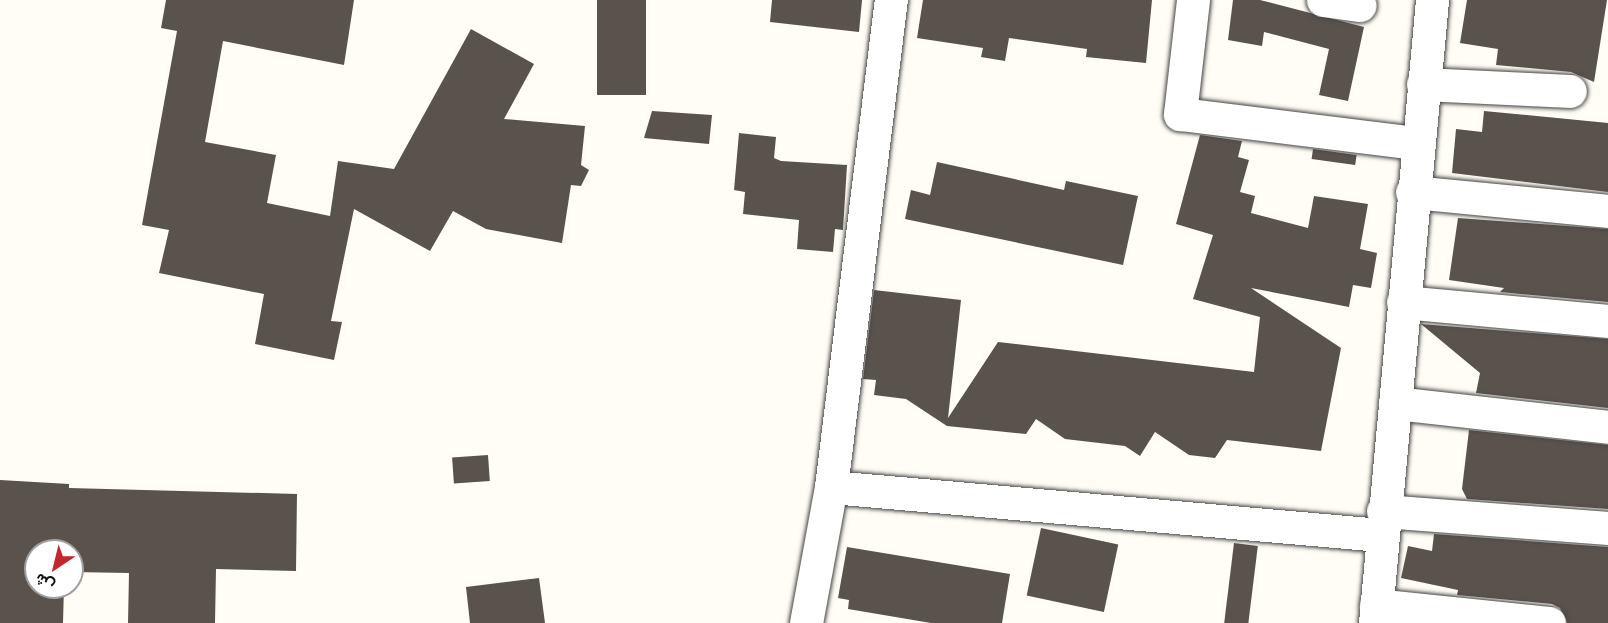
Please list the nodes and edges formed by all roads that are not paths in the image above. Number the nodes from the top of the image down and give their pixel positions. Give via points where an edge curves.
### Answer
1 (891, 0) edge
2 (1193, 0) edge
3 (1323, 0) edge
4 (1432, 0) edge
5 (1360, 5) dead end
6 (1423, 84) junction
7 (1570, 91) dead end
8 (1416, 143) junction
9 (1412, 192) junction
10 (1608, 211) edge
11 (1403, 302) junction
12 (1608, 321) edge
13 (1395, 403) junction
14 (1608, 427) edge
15 (831, 486) junction
16 (1382, 523) junction
17 (1608, 528) edge
18 (1375, 614) edge
19 (806, 623) edge
20 (1549, 623) edge

1 - 15 street
2 - 8 street via 1180,114
3 - 5 street
4 - 6 street
6 - 7 street
6 - 8 street
8 - 9 street
9 - 10 street
9 - 11 street
11 - 12 street
11 - 13 street
13 - 14 street
13 - 16 street
15 - 16 street
15 - 19 street
16 - 17 street
16 - 18 street
18 - 20 street

